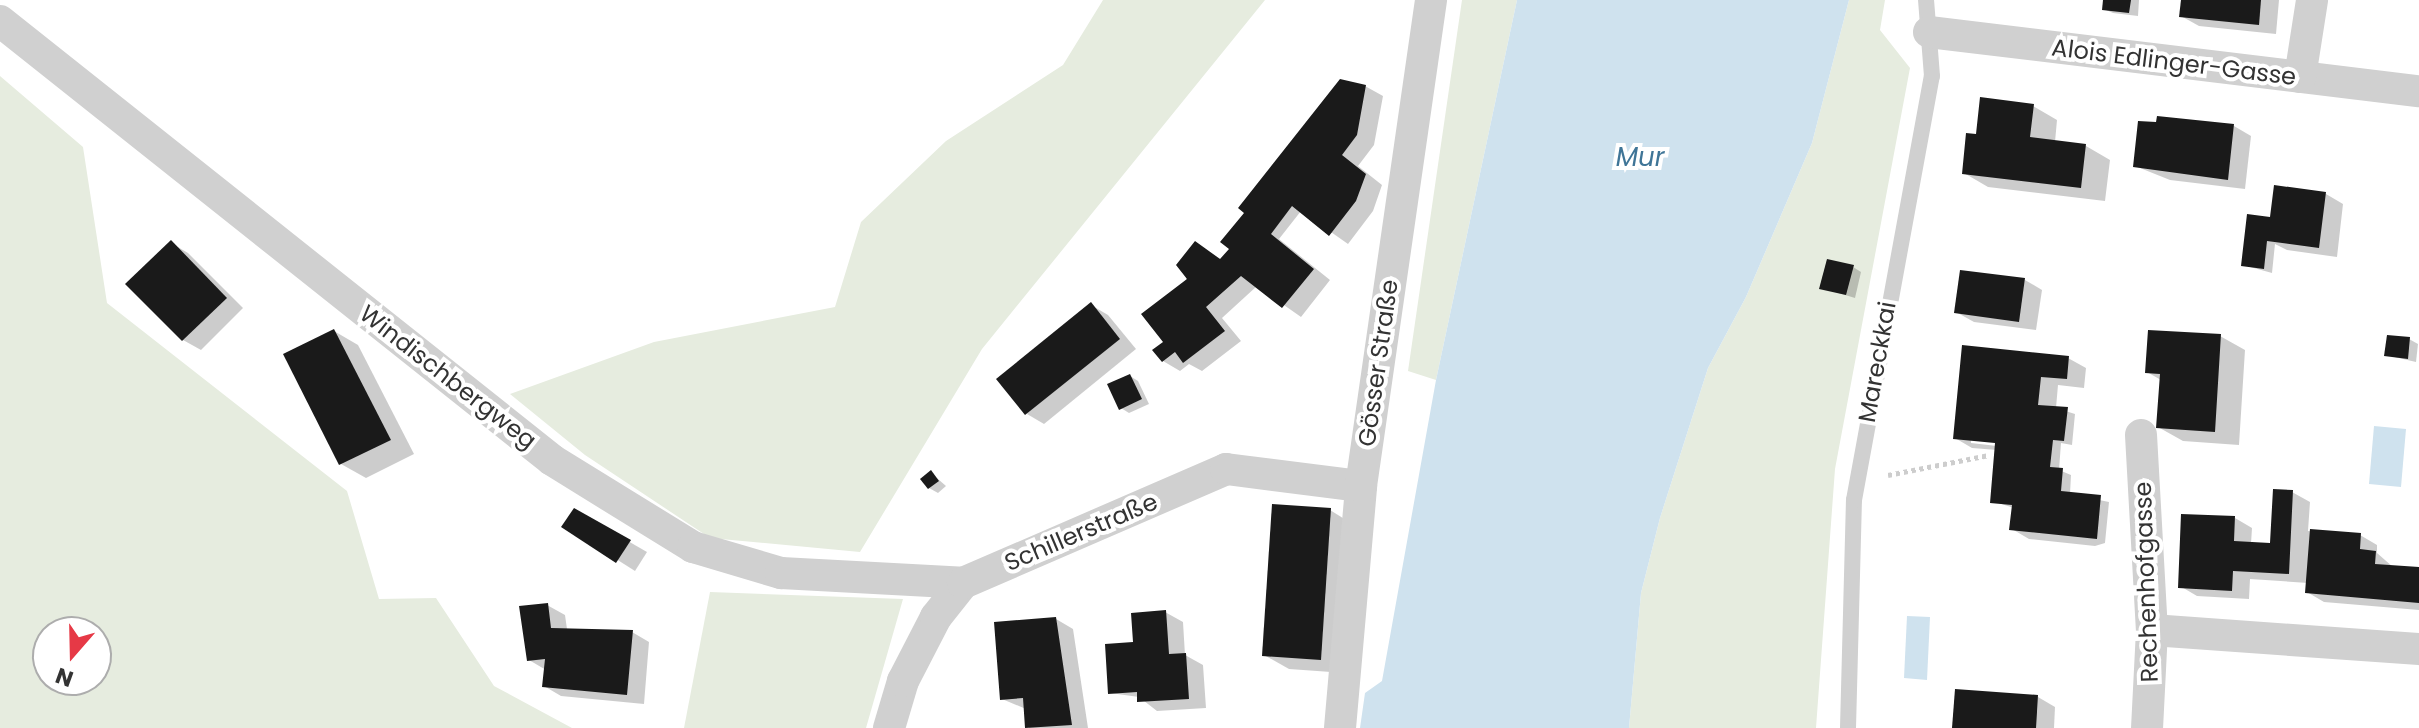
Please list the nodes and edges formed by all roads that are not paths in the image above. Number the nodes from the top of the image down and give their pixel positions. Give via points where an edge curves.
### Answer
1 (1431, 0) edge
2 (1926, 0) edge
3 (2312, 0) edge
4 (0, 21) edge
5 (1929, 32) junction
6 (2300, 77) junction
7 (2419, 91) edge
8 (2141, 435) dead end
9 (1361, 486) junction
10 (963, 583) junction
11 (2152, 630) junction
12 (2419, 649) edge
13 (889, 728) edge
14 (1340, 728) edge
15 (1848, 728) edge
16 (2147, 728) edge

1 - 9 street, Gösser Straße
2 - 5 lane, Mareckkai
3 - 6 street
4 - 10 street, Windischbergweg via 552,460 693,547 781,573
5 - 6 street, Alois Edlinger-Gasse
5 - 15 lane, Mareckkai via 1932,76 1854,500
6 - 7 street, Alois Edlinger-Gasse
8 - 11 street, Rechenhofgasse
9 - 10 street, Schillerstraße via 1226,469
9 - 14 street, Gösser Straße
10 - 13 street via 929,630 903,681
11 - 12 street
11 - 16 street, Rechenhofgasse

